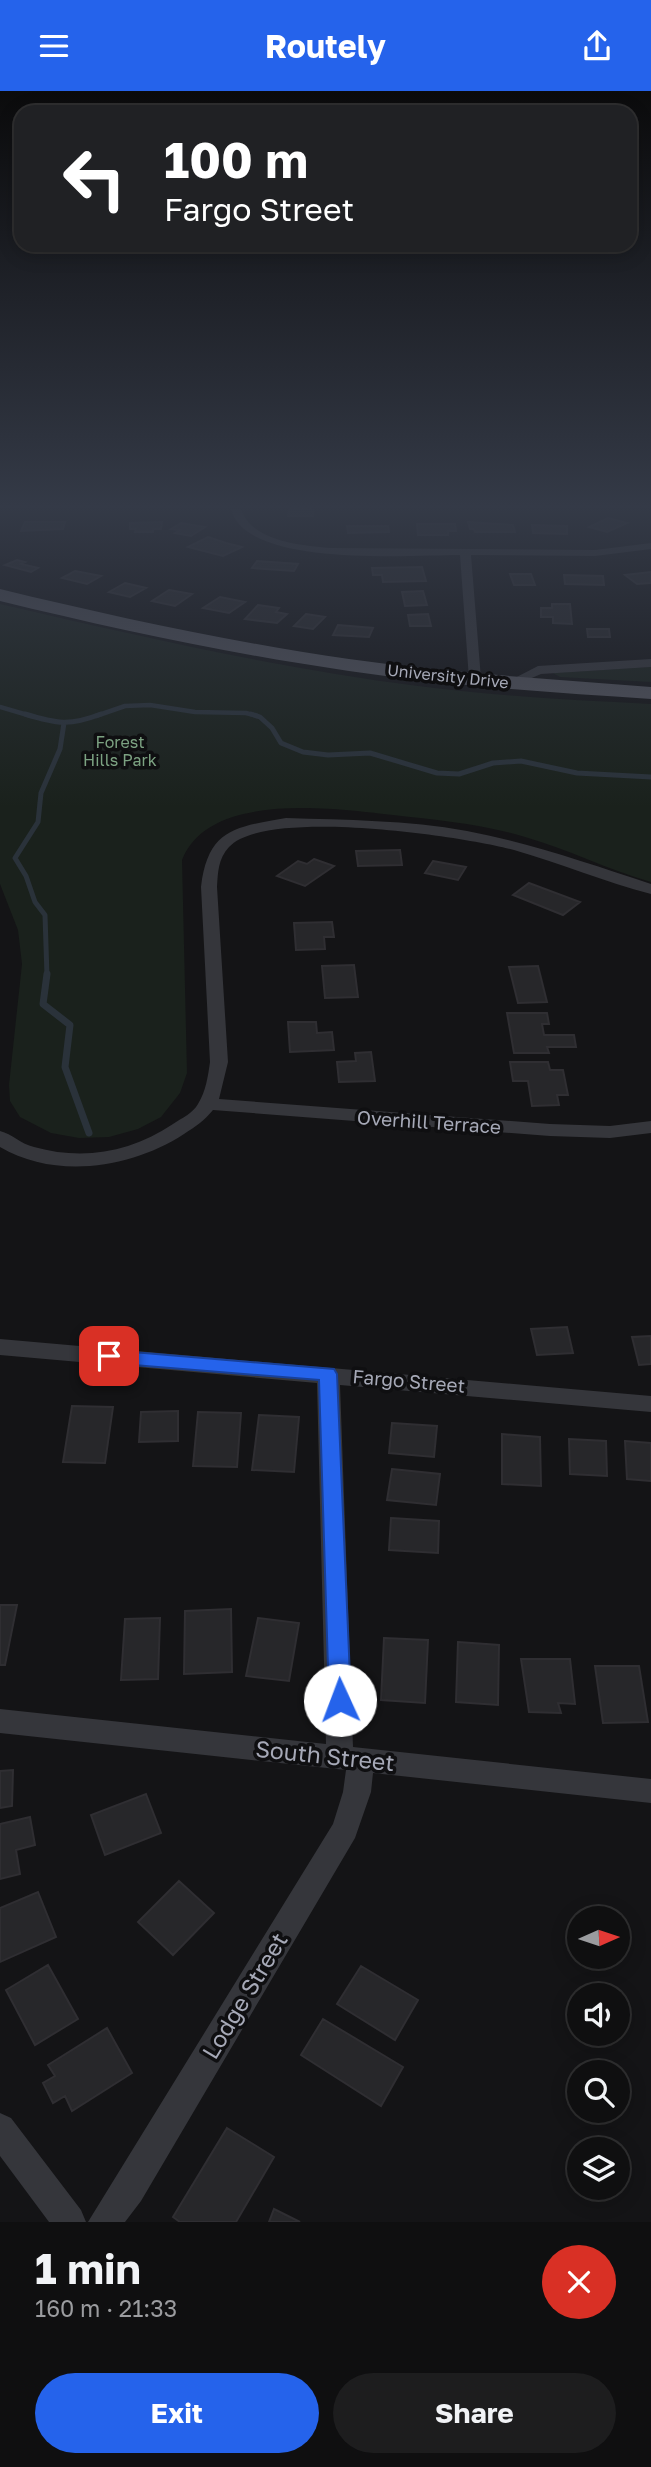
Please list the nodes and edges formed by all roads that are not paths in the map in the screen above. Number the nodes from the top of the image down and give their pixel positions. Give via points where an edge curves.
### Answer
1 (66, 608) edge
2 (469, 608) edge
3 (651, 663) edge
4 (475, 679) junction
5 (513, 682) junction
6 (651, 692) edge
7 (651, 889) edge
8 (208, 1104) junction
9 (651, 1127) edge
10 (0, 1137) edge
11 (0, 1347) edge
12 (328, 1374) junction
13 (651, 1404) edge
14 (0, 1721) edge
15 (350, 1758) junction
16 (651, 1791) edge
17 (0, 2129) edge
18 (69, 2222) edge
19 (105, 2222) edge

1 - 4 main road, University Drive via 253,649
2 - 4 street
3 - 5 street via 538,670
4 - 5 main road, University Drive
5 - 6 main road, University Drive
7 - 8 street via 517,846 464,835 320,822 272,823 245,830 224,843 212,861 209,887 219,1062
8 - 9 street, Overhill Terrace via 550,1130 610,1132
8 - 10 street via 146,1150 116,1158 38,1155
11 - 12 street, Fargo Street
12 - 13 street, Fargo Street
12 - 15 street, Lodge Street via 341,1727
14 - 15 street, South Street
15 - 16 street, South Street
15 - 19 street, Lodge Street via 358,1792 345,1829
17 - 18 street

